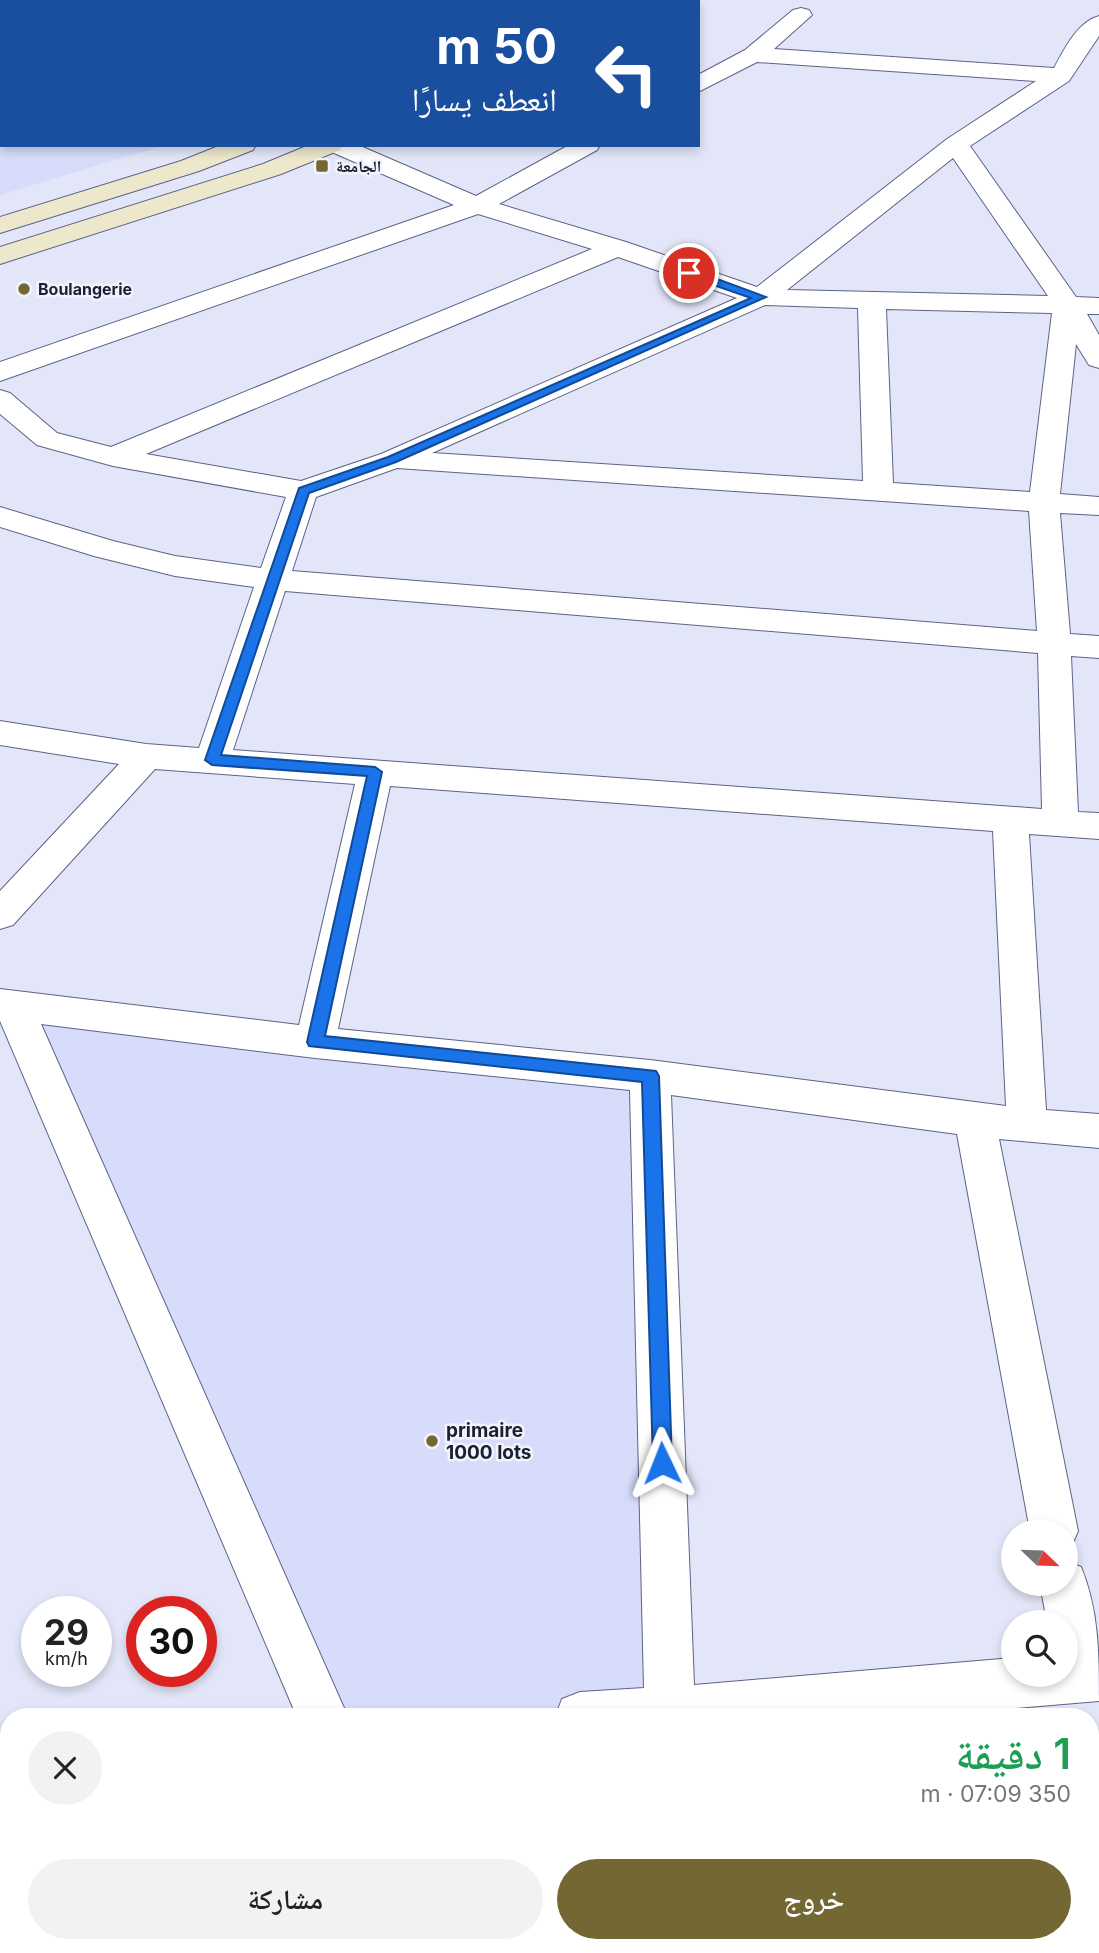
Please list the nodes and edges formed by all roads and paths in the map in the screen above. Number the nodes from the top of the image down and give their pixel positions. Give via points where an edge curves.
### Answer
1 (801, 15) dead end
2 (1099, 23) edge
3 (753, 55) junction
4 (1061, 76) junction
5 (700, 84) edge
6 (956, 144) junction
7 (239, 147) edge
8 (326, 147) edge
9 (341, 147) edge
10 (583, 147) edge
11 (477, 206) junction
12 (0, 225) edge
13 (617, 248) junction
14 (0, 256) edge
15 (761, 297) junction
16 (872, 300) junction
17 (1067, 304) junction
18 (1099, 306) edge
19 (1099, 359) edge
20 (0, 372) edge
21 (0, 399) edge
22 (113, 457) junction
23 (392, 460) junction
24 (878, 490) junction
25 (303, 491) junction
26 (1044, 500) junction
27 (1099, 506) edge
28 (0, 517) edge
29 (274, 580) junction
30 (1054, 644) junction
31 (1099, 647) edge
32 (0, 733) edge
33 (146, 757) junction
34 (212, 760) junction
35 (375, 772) junction
36 (1010, 819) junction
37 (1060, 823) junction
38 (1099, 826) edge
39 (0, 915) edge
40 (7, 1006) edge
41 (315, 1042) junction
42 (650, 1076) junction
43 (975, 1120) junction
44 (1027, 1125) junction
45 (1099, 1131) edge
46 (1052, 1519) edge
47 (1067, 1596) edge
48 (1091, 1677) edge
49 (319, 1708) edge
50 (670, 1708) edge
51 (718, 1708) edge

1 - 3 street
2 - 4 street via 1081,42
3 - 4 street
3 - 5 street
4 - 6 street
6 - 15 street
6 - 17 street
7 - 12 street
8 - 14 street via 215,188
9 - 11 street
10 - 11 street
11 - 13 street
11 - 20 street
13 - 15 street
13 - 22 street
15 - 16 street
15 - 23 street
16 - 17 street
16 - 24 street
17 - 18 street
17 - 19 street
17 - 26 street
21 - 22 street via 47,439
22 - 25 street
23 - 24 street
23 - 25 street
24 - 26 street
25 - 29 street
26 - 27 street
26 - 30 street
28 - 29 street via 175,566
29 - 30 street
29 - 34 street
30 - 31 street
30 - 37 street
32 - 33 street
33 - 34 street
33 - 39 street
34 - 35 street
35 - 36 street
35 - 41 street
36 - 37 street
36 - 44 street
37 - 38 street
40 - 41 street
40 - 49 street
41 - 42 street
42 - 43 street
42 - 50 street
43 - 44 street
43 - 46 street
44 - 45 street
47 - 48 street
48 - 51 street

